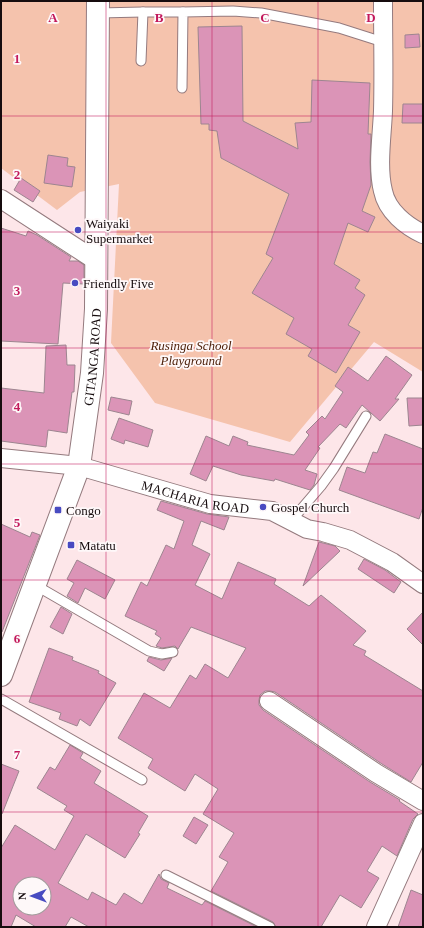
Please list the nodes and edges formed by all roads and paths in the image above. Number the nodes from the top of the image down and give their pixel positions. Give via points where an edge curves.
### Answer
1 (383, 1) edge
2 (98, 7) edge
3 (142, 12) junction
4 (183, 12) junction
5 (383, 42) junction
6 (140, 61) dead end
7 (182, 88) dead end
8 (1, 199) edge
9 (423, 234) edge
10 (95, 260) junction
11 (366, 416) dead end
12 (1, 458) edge
13 (79, 466) junction
14 (291, 521) junction
15 (423, 584) edge
16 (35, 585) junction
17 (173, 652) dead end
18 (1, 674) edge
19 (1, 699) edge
20 (269, 701) dead end
21 (142, 780) dead end
22 (423, 801) edge
23 (423, 824) edge
24 (166, 875) dead end
25 (270, 927) edge
26 (376, 927) edge

1 - 5 street
2 - 3 lane
2 - 10 main road, GITANGA ROAD
3 - 4 lane
3 - 6 lane
4 - 5 lane via 261,13 339,28
4 - 7 lane
5 - 9 street via 383,192 394,214
8 - 10 street
10 - 13 main road, GITANGA ROAD via 96,309 92,374
11 - 14 lane via 334,468
12 - 13 street, MACHARIA ROAD
13 - 14 street, MACHARIA ROAD via 210,504 272,511
13 - 16 main road, GITANGA ROAD
14 - 15 street, MACHARIA ROAD via 307,529 350,540 392,562
16 - 17 lane via 149,651 162,654
16 - 18 main road, GITANGA ROAD
19 - 21 lane
20 - 22 street via 376,773
23 - 26 street
24 - 25 lane

